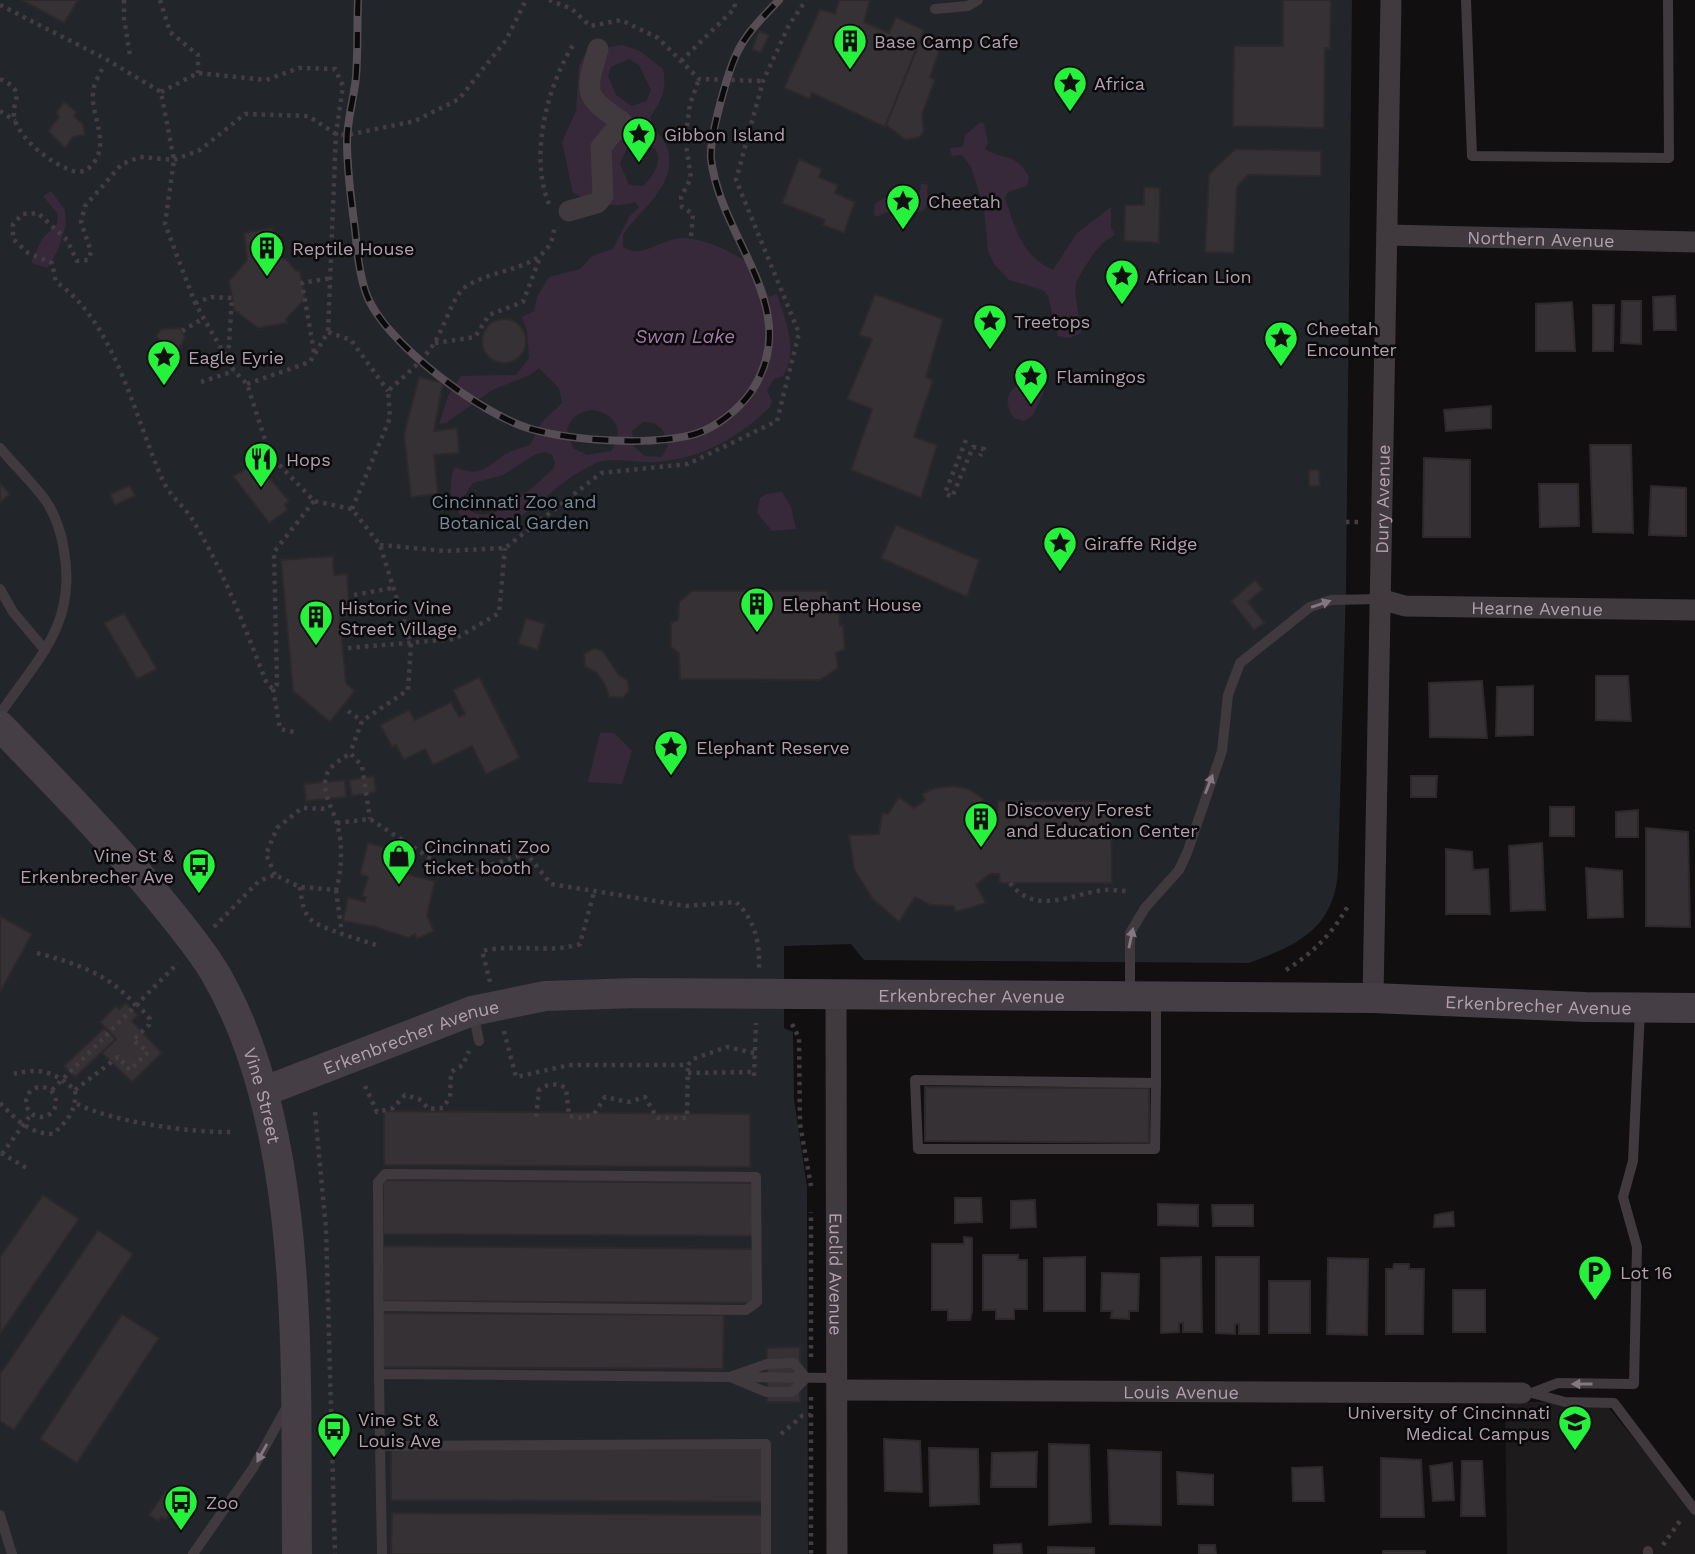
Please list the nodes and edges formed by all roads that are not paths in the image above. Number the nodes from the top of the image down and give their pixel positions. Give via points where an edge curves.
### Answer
1 (978, 0) edge
2 (1391, 0) edge
3 (1466, 0) edge
4 (1668, 0) edge
5 (935, 9) dead end
6 (598, 49) dead end
7 (558, 211) road end
8 (1387, 235) junction
9 (1695, 242) edge
10 (0, 448) edge
11 (0, 589) edge
12 (1380, 599) junction
13 (1695, 610) edge
14 (45, 650) junction
15 (0, 714) edge
16 (0, 726) edge
17 (836, 994) junction
18 (1143, 996) junction
19 (1373, 998) junction
20 (1640, 1007) junction
21 (1695, 1008) edge
22 (472, 1011) junction
23 (475, 1042) road end
24 (1156, 1083) junction
25 (265, 1091) junction
26 (379, 1306) junction
27 (379, 1374) junction
28 (838, 1384) junction
29 (295, 1393) junction
30 (1527, 1393) junction
31 (380, 1446) junction
32 (1693, 1508) edge
33 (0, 1515) edge
34 (12, 1554) edge
35 (193, 1554) edge
36 (297, 1554) edge
37 (382, 1554) edge
38 (766, 1554) edge
39 (837, 1554) edge

1 - 5 lane via 968,6
2 - 8 street, Dury Avenue
3 - 4 lane via 1472,156 1669,158
6 - 7 street via 589,91 593,102 621,122 601,147 603,196 597,204
8 - 9 street, Northern Avenue
8 - 12 street, Dury Avenue
10 - 14 lane via 48,503 62,539 68,575 66,607
11 - 14 lane
12 - 13 street, Hearne Avenue via 1405,606
18 -> 12 lane via 1130,933 1187,853 1222,751 1228,695 1240,663 1310,607 1331,600
12 - 19 street, Dury Avenue
14 - 15 lane
16 - 25 street, Vine Street via 185,930 231,1001
17 - 18 street, Erkenbrecher Avenue
17 - 22 street, Erkenbrecher Avenue via 545,996
17 - 28 street, Euclid Avenue
18 - 19 street, Erkenbrecher Avenue
18 - 24 lane
19 - 20 street, Erkenbrecher Avenue
20 - 21 street, Erkenbrecher Avenue
20 -> 30 lane via 1633,1161 1623,1197 1637,1247 1634,1384 1558,1384
22 - 23 lane
22 - 25 street, Erkenbrecher Avenue
24 - 24 lane via 915,1080 918,1149 1155,1149
25 - 29 street, Vine Street via 283,1189
26 - 26 lane via 378,1182 385,1174 756,1177 757,1302 746,1310
26 - 27 lane
27 - 28 lane via 808,1378
27 - 31 lane
28 - 30 street, Louis Avenue
28 - 39 street, Euclid Avenue
29 -> 35 lane via 253,1468
29 - 36 street, Vine Street
30 - 32 lane via 1565,1402 1614,1403
31 - 37 lane
31 - 38 lane via 766,1444
33 - 34 lane

